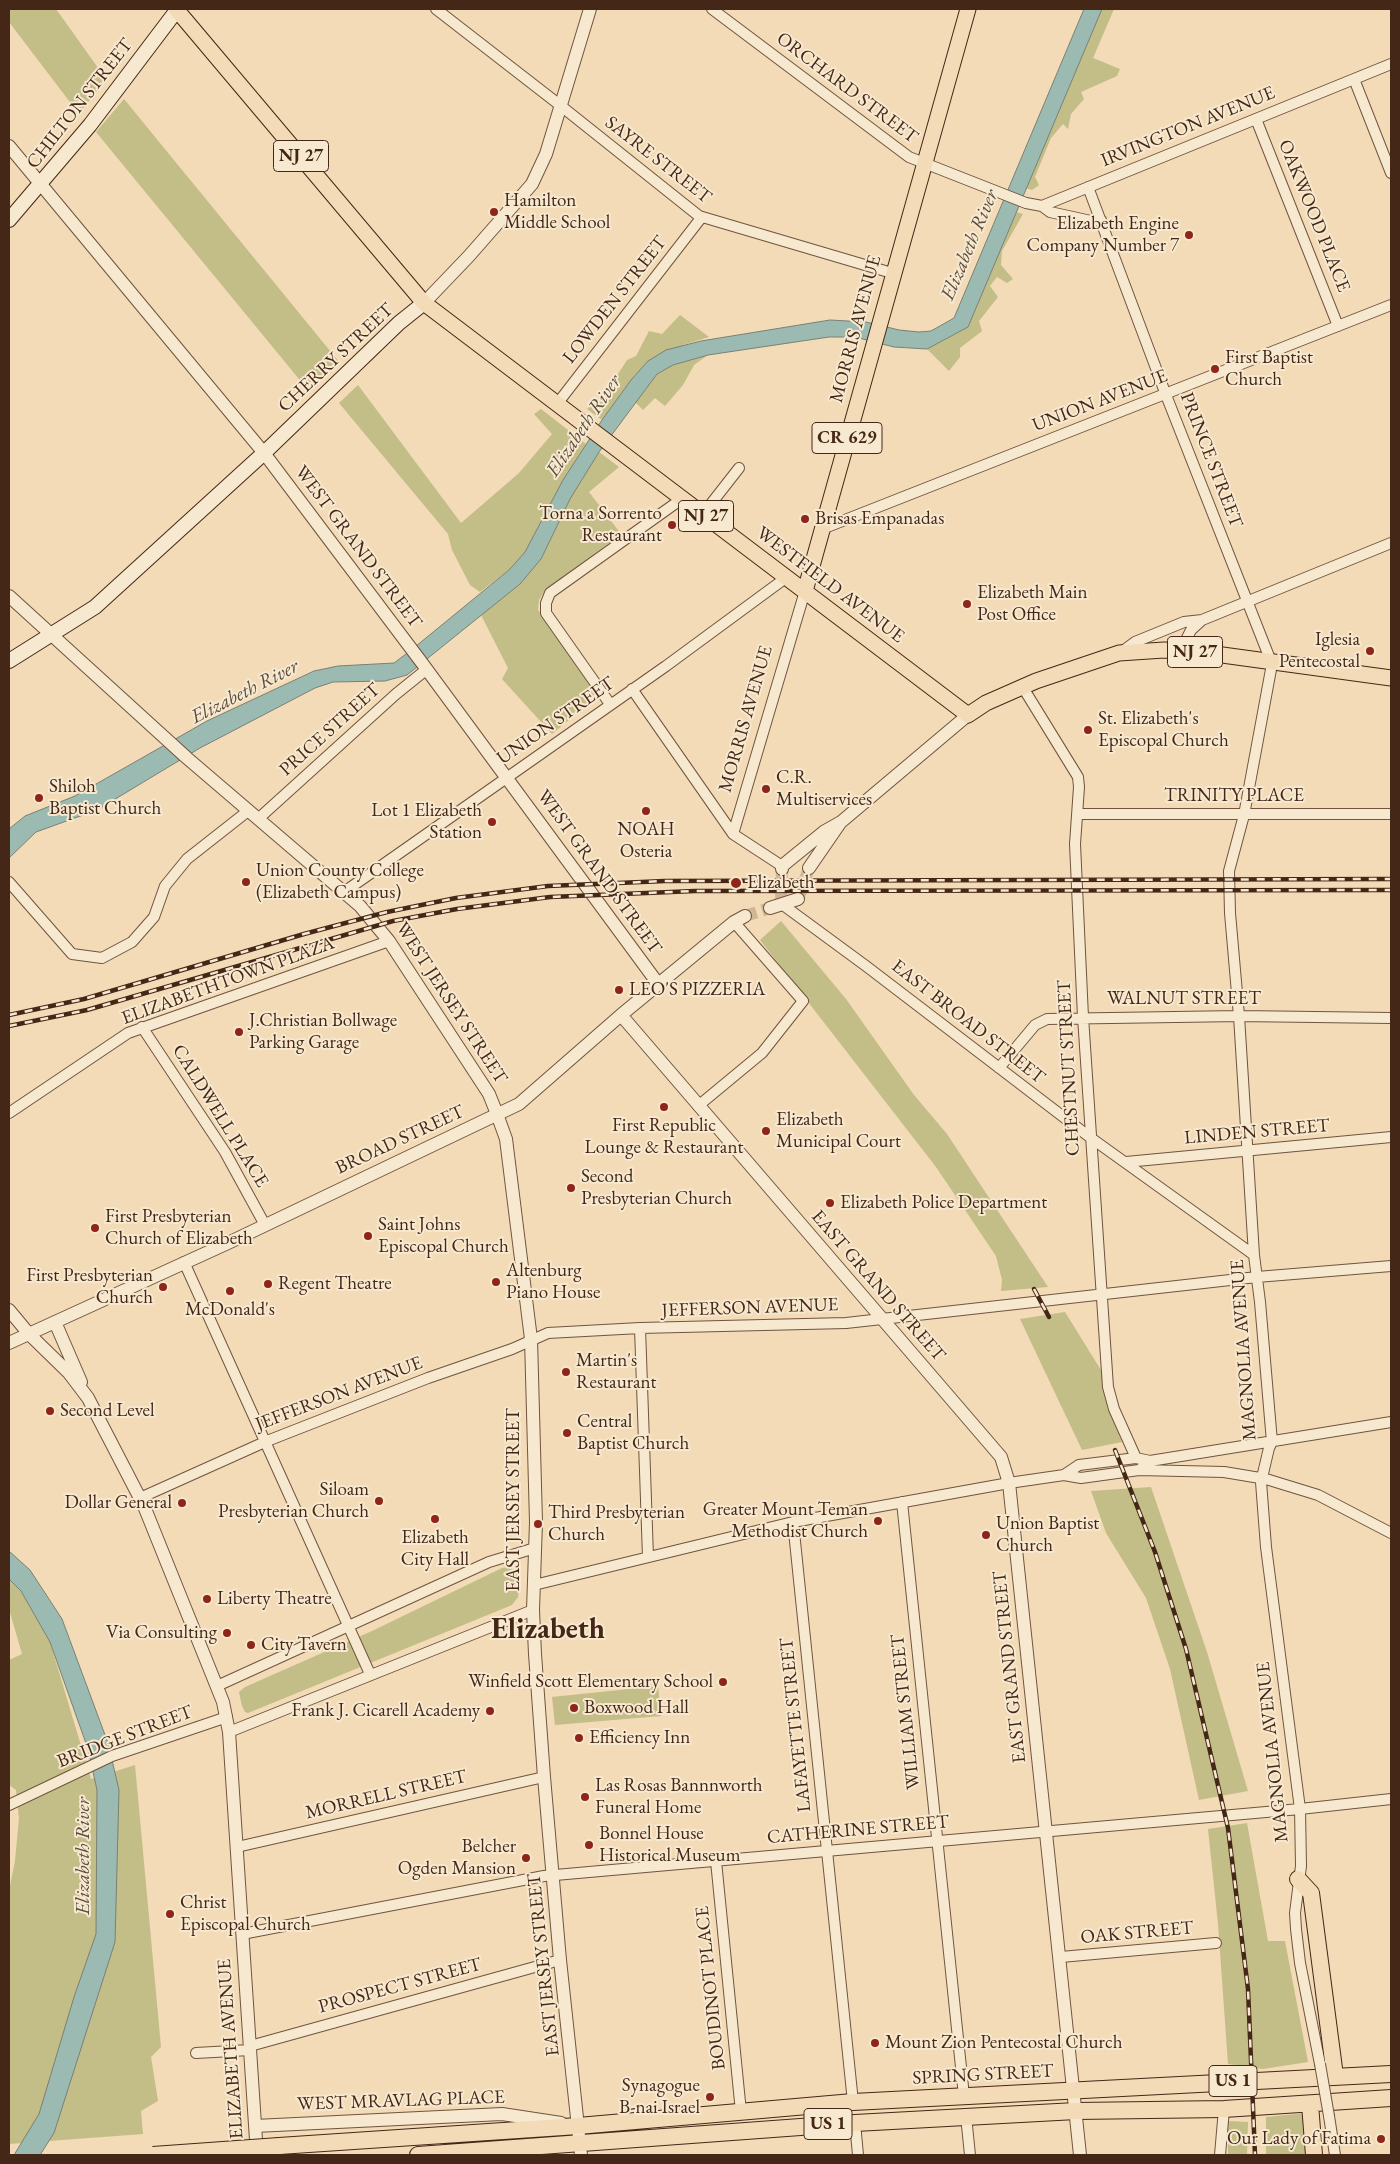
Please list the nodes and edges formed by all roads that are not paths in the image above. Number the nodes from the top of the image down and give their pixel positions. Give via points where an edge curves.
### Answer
1 (177, 9) edge
2 (436, 9) edge
3 (590, 9) edge
4 (712, 9) edge
5 (968, 9) edge
6 (1391, 64) edge
7 (1354, 79) junction
8 (561, 106) junction
9 (1256, 119) junction
10 (9, 146) edge
11 (923, 164) junction
12 (1391, 173) edge
13 (41, 185) junction
14 (1088, 187) junction
15 (1042, 206) junction
16 (701, 218) junction
17 (9, 220) edge
18 (1096, 221) junction
19 (892, 273) junction
20 (424, 303) junction
21 (1391, 305) edge
22 (1338, 326) junction
23 (1166, 395) junction
24 (557, 404) junction
25 (264, 453) junction
26 (739, 468) dead end
27 (683, 498) junction
28 (703, 514) junction
29 (822, 529) junction
30 (1391, 543) edge
31 (787, 577) junction
32 (805, 591) junction
33 (9, 596) edge
34 (1248, 601) junction
35 (1202, 620) junction
36 (50, 635) junction
37 (1186, 651) junction
38 (1119, 653) junction
39 (9, 661) edge
40 (1271, 661) junction
41 (425, 666) junction
42 (1391, 678) edge
43 (1022, 686) junction
44 (632, 689) junction
45 (610, 704) junction
46 (968, 715) junction
47 (507, 778) junction
48 (1078, 814) junction
49 (1391, 814) edge
50 (253, 815) junction
51 (1244, 815) junction
52 (841, 822) junction
53 (733, 834) junction
54 (782, 868) joint
55 (809, 868) tunnel mouth
56 (9, 882) edge
57 (344, 892) junction
58 (798, 899) dead end
59 (778, 904) joint
60 (740, 919) joint
61 (389, 941) junction
62 (659, 985) junction
63 (621, 1015) junction
64 (1239, 1016) junction
65 (1084, 1017) junction
66 (1391, 1018) edge
67 (142, 1027) junction
68 (999, 1068) junction
69 (698, 1106) junction
70 (9, 1113) edge
71 (497, 1114) junction
72 (1391, 1137) edge
73 (1090, 1138) junction
74 (1248, 1150) junction
75 (1126, 1162) junction
76 (265, 1225) junction
77 (1254, 1255) junction
78 (184, 1262) junction
79 (1391, 1266) edge
80 (1257, 1277) junction
81 (1102, 1296) junction
82 (9, 1310) edge
83 (882, 1320) junction
84 (55, 1322) junction
85 (640, 1328) junction
86 (29, 1334) junction
87 (531, 1339) junction
88 (9, 1343) edge
89 (88, 1398) junction
90 (1391, 1422) edge
91 (267, 1441) junction
92 (1272, 1442) junction
93 (1136, 1458) junction
94 (1150, 1461) junction
95 (1139, 1470) junction
96 (1064, 1475) junction
97 (1261, 1478) junction
98 (1009, 1483) junction
99 (140, 1498) junction
100 (902, 1502) junction
101 (793, 1522) junction
102 (1391, 1533) edge
103 (535, 1548) junction
104 (648, 1557) junction
105 (534, 1585) junction
106 (533, 1610) junction
107 (350, 1627) junction
108 (370, 1674) junction
109 (217, 1686) junction
110 (228, 1717) junction
111 (229, 1732) junction
112 (544, 1776) junction
113 (1391, 1799) edge
114 (9, 1804) edge
115 (1300, 1809) junction
116 (1046, 1831) junction
117 (937, 1842) junction
118 (237, 1847) junction
119 (826, 1850) junction
120 (716, 1861) junction
121 (553, 1876) junction
122 (1298, 1879) junction
123 (242, 1934) junction
124 (1216, 1943) dead end
125 (1060, 1957) junction
126 (560, 1960) junction
127 (250, 2048) junction
128 (196, 2053) dead end
129 (1391, 2074) edge
130 (1335, 2076) junction
131 (1074, 2089) junction
132 (964, 2096) junction
133 (1391, 2098) edge
134 (852, 2102) junction
135 (1310, 2104) junction
136 (1224, 2108) junction
137 (1076, 2111) junction
138 (741, 2112) junction
139 (966, 2116) junction
140 (855, 2123) junction
141 (254, 2126) junction
142 (578, 2126) junction
143 (516, 2148) junction
144 (580, 2149) edge
145 (153, 2155) edge
146 (257, 2155) edge
147 (418, 2155) edge
148 (489, 2155) edge
149 (858, 2155) edge
150 (970, 2155) edge
151 (1080, 2155) edge
152 (1220, 2155) edge
153 (1314, 2155) edge
154 (1335, 2155) edge

1 - 13 main road, CHILTON STREET / NJ 27
1 - 20 main road, WESTFIELD AVENUE / NJ 27
2 - 8 street, SAYRE STREET
3 - 8 street, CHERRY STREET
4 - 11 street, ORCHARD STREET via 902,153
5 - 11 main road, MORRIS AVENUE / CR 629
6 - 7 street, IRVINGTON AVENUE
7 - 9 street, IRVINGTON AVENUE
7 - 12 street
8 - 16 street, SAYRE STREET
8 - 20 street, CHERRY STREET via 546,154 532,184
9 - 14 street, IRVINGTON AVENUE
9 - 22 street, OAKWOOD PLACE
10 - 13 street, WEST GRAND STREET
11 - 15 street, ORCHARD STREET
11 - 19 main road, MORRIS AVENUE / CR 629
13 - 17 main road, CHILTON STREET / NJ 27
13 - 25 street, WEST GRAND STREET
14 - 15 street, IRVINGTON AVENUE
14 - 18 street, PRINCE STREET
15 - 18 street via 1050,212
16 - 19 street, SAYRE STREET
16 - 24 street, LOWDEN STREET
18 - 23 street, PRINCE STREET
19 - 29 main road, MORRIS AVENUE / CR 629
20 - 24 main road, WESTFIELD AVENUE / NJ 27
20 - 25 main road, CHERRY STREET via 399,323
21 - 22 street, UNION AVENUE
22 - 23 street, UNION AVENUE
23 - 29 street, UNION AVENUE
23 - 34 street, PRINCE STREET
24 - 27 main road, WESTFIELD AVENUE / NJ 27
25 - 36 main road, CHERRY STREET via 95,607
25 - 41 street, WEST GRAND STREET
26 - 28 street
27 - 28 main road, WESTFIELD AVENUE / NJ 27
27 - 45 street via 550,593 546,603 546,613
28 - 31 main road, WESTFIELD AVENUE / NJ 27
29 - 32 main road, MORRIS AVENUE / CR 629
30 - 34 street
31 - 32 main road, WESTFIELD AVENUE / NJ 27
31 - 44 street, UNION STREET
32 - 46 main road, WESTFIELD AVENUE / NJ 27
32 - 53 street, MORRIS AVENUE
33 - 36 street, WEST JERSEY STREET
34 - 35 street
34 - 40 street, PRINCE STREET
35 - 37 street via 1191,630 1186,640
35 - 38 street via 1184,622 1135,642
36 - 39 main road, CHERRY STREET
36 - 50 street, WEST JERSEY STREET
37 - 38 main road, NJ 27
37 - 40 main road, NJ 27
38 - 43 main road, NJ 27
40 - 42 main road, NJ 27
40 - 51 street, MAGNOLIA AVENUE
41 - 47 street, WEST GRAND STREET
41 - 50 street, PRICE STREET
43 - 46 main road, NJ 27
43 - 48 street, CHESTNUT STREET via 1078,777
44 - 45 street, UNION STREET
44 - 53 street
45 - 47 street, UNION STREET
46 - 52 street
47 - 57 street, UNION STREET
47 - 62 street, WEST GRAND STREET
48 - 51 street, TRINITY PLACE
48 - 65 street, CHESTNUT STREET via 1075,844
49 - 51 street, TRINITY PLACE
50 - 56 street, PRICE STREET via 186,859 164,886 154,918 132,942 102,958 72,954
50 - 57 street, WEST JERSEY STREET
51 - 64 street, MAGNOLIA AVENUE via 1229,871
52 - 54 street via 825,831
52 - 55 street
53 - 54 street
57 - 61 street, WEST JERSEY STREET
58 - 59 street
59 - 68 street, EAST BROAD STREET via 866,966
60 - 62 street, BROAD STREET
60 - 69 street via 803,1001 762,1053
61 - 67 street, ELIZABETHTOWN PLAZA
61 - 71 street, WEST JERSEY STREET via 489,1094
62 - 63 street, BROAD STREET
63 - 69 street, EAST GRAND STREET
63 - 71 street, BROAD STREET via 519,1104
64 - 65 street, WALNUT STREET
64 - 66 street, WALNUT STREET
64 - 74 street, MAGNOLIA AVENUE
65 - 68 street, WALNUT STREET via 1040,1021
65 - 73 street, CHESTNUT STREET
67 - 70 street, ELIZABETHTOWN PLAZA via 128,1033
67 - 76 street, CALDWELL PLACE via 225,1152
68 - 73 street, EAST BROAD STREET
69 - 83 street, EAST GRAND STREET
71 - 76 street, BROAD STREET
71 - 87 street, EAST JERSEY STREET via 506,1139
72 - 74 street, LINDEN STREET
73 - 75 street, EAST BROAD STREET
73 - 81 street, CHESTNUT STREET
74 - 75 street, LINDEN STREET
74 - 77 street, MAGNOLIA AVENUE
75 - 77 street, EAST BROAD STREET
76 - 78 street, BROAD STREET
77 - 80 street, MAGNOLIA AVENUE
78 - 84 street, BROAD STREET
78 - 91 street
79 - 80 street, JEFFERSON AVENUE
80 - 81 street, JEFFERSON AVENUE
80 - 92 street, MAGNOLIA AVENUE
81 - 83 street, JEFFERSON AVENUE
81 - 93 street, CHESTNUT STREET via 1108,1387
82 - 86 street, ELIZABETH AVENUE
83 - 85 street, JEFFERSON AVENUE
83 - 98 street, EAST GRAND STREET via 994,1448 1001,1457
84 - 86 street, BROAD STREET
84 - 89 street
85 - 87 street, JEFFERSON AVENUE via 548,1333
85 - 104 street
86 - 88 street, BROAD STREET
86 - 89 street, ELIZABETH AVENUE
87 - 91 street, JEFFERSON AVENUE
87 - 103 street, EAST JERSEY STREET
89 - 99 street, ELIZABETH AVENUE
90 - 92 street
91 - 99 street, JEFFERSON AVENUE
91 - 107 street
92 - 94 street
92 - 97 street, MAGNOLIA AVENUE
93 - 94 street
93 - 96 street via 1079,1465
94 - 95 street
95 - 96 street via 1081,1478
95 - 97 street via 1224,1472
96 - 98 street
97 - 102 street via 1318,1495
97 - 115 street, MAGNOLIA AVENUE via 1266,1547
98 - 100 street
98 - 116 street, EAST GRAND STREET
99 - 109 street, ELIZABETH AVENUE
100 - 101 street
100 - 117 street, WILLIAM STREET
101 - 104 street
101 - 119 street, LAFAYETTE STREET
103 - 105 street, EAST JERSEY STREET
103 - 107 street via 489,1562
104 - 105 street
105 - 106 street, EAST JERSEY STREET
106 - 108 street
106 - 112 street, EAST JERSEY STREET
107 - 108 street
107 - 109 street
108 - 111 street
109 - 110 street, ELIZABETH AVENUE
110 - 111 street, ELIZABETH AVENUE
110 - 114 street, BRIDGE STREET via 112,1756
111 - 118 street, ELIZABETH AVENUE
112 - 118 street, MORRELL STREET
112 - 121 street, EAST JERSEY STREET
113 - 115 street, CATHERINE STREET
115 - 116 street, CATHERINE STREET
115 - 122 street, MAGNOLIA AVENUE
116 - 117 street, CATHERINE STREET
116 - 125 street, EAST GRAND STREET
117 - 119 street, CATHERINE STREET
117 - 132 street, WILLIAM STREET
118 - 123 street, ELIZABETH AVENUE
119 - 120 street, CATHERINE STREET
119 - 134 street, LAFAYETTE STREET
120 - 121 street, CATHERINE STREET
120 - 138 street, BOUDINOT PLACE
121 - 123 street, CATHERINE STREET
121 - 126 street, EAST JERSEY STREET
122 - 130 highway via 1312,1893
122 - 154 street, MAGNOLIA AVENUE, bridge via 1296,1929 1300,1963
123 - 127 street, ELIZABETH AVENUE
124 - 125 street, OAK STREET
125 - 131 street, EAST GRAND STREET
126 - 127 street, PROSPECT STREET
126 - 142 street, EAST JERSEY STREET
127 - 128 street, PROSPECT STREET
127 - 141 street, ELIZABETH AVENUE
129 - 130 highway, SPRING STREET / US 1
130 - 131 highway, SPRING STREET / US 1
131 - 132 highway, SPRING STREET / US 1
131 - 137 street, EAST GRAND STREET
132 - 134 highway, SPRING STREET / US 1
133 - 135 highway, US 1
134 - 138 highway, SPRING STREET / US 1
135 - 136 highway, US 1
135 - 153 highway
136 - 137 highway, US 1
136 - 152 street
137 - 139 highway, US 1
137 - 151 street, EAST GRAND STREET
138 - 142 highway, SPRING STREET / US 1
139 - 140 highway, US 1
139 - 150 street
140 - 144 highway, US 1
140 - 149 street
141 - 142 street, WEST MRAVLAG PLACE via 502,2114
141 - 146 street, ELIZABETH AVENUE
142 - 144 street, EAST JERSEY STREET
142 - 145 highway, US 1, bridge
143 - 144 highway, US 1
143 - 147 highway, US 1
143 - 148 highway

